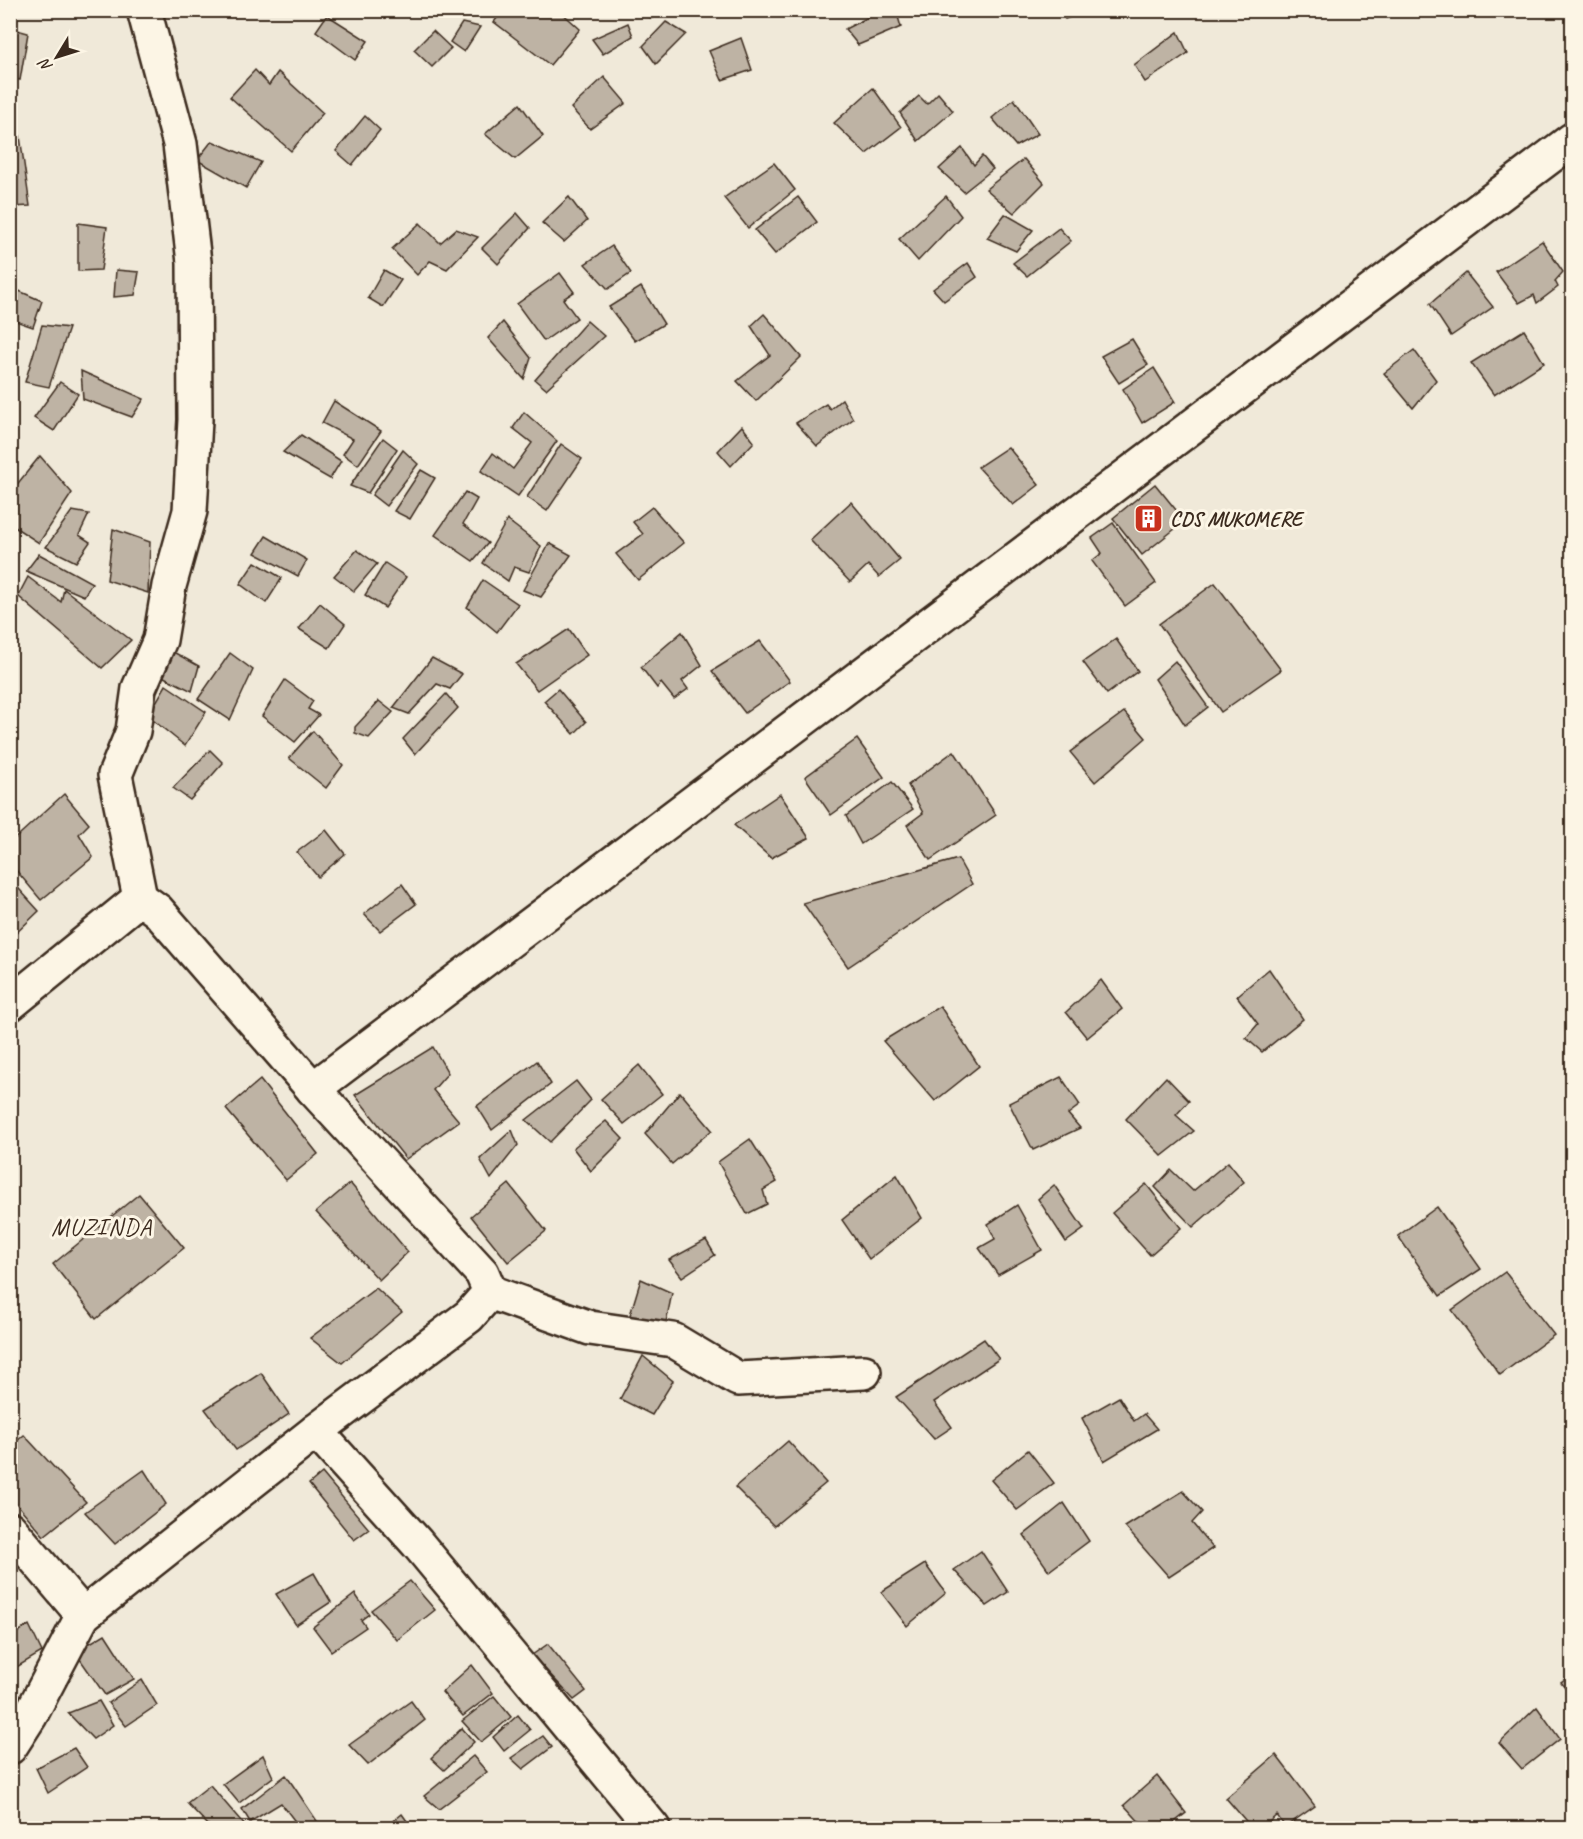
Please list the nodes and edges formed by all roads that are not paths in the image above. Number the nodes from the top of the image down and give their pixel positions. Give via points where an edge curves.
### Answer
1 (144, 10) edge
2 (1572, 140) edge
3 (140, 898) junction
4 (10, 1004) edge
5 (313, 1089) junction
6 (490, 1292) junction
7 (864, 1372) dead end
8 (316, 1431) junction
9 (10, 1529) edge
10 (83, 1615) junction
11 (10, 1747) edge
12 (653, 1828) edge

1 - 3 street via 180,144 194,262 195,420 190,511 169,586 160,640 139,688 133,731 115,775
2 - 5 street
3 - 4 street
3 - 5 street via 158,911
5 - 6 street via 482,1273
6 - 7 street via 590,1328 673,1340 738,1379
6 - 8 street via 469,1316
8 - 10 street
8 - 12 street via 417,1543
9 - 10 street
10 - 11 street

